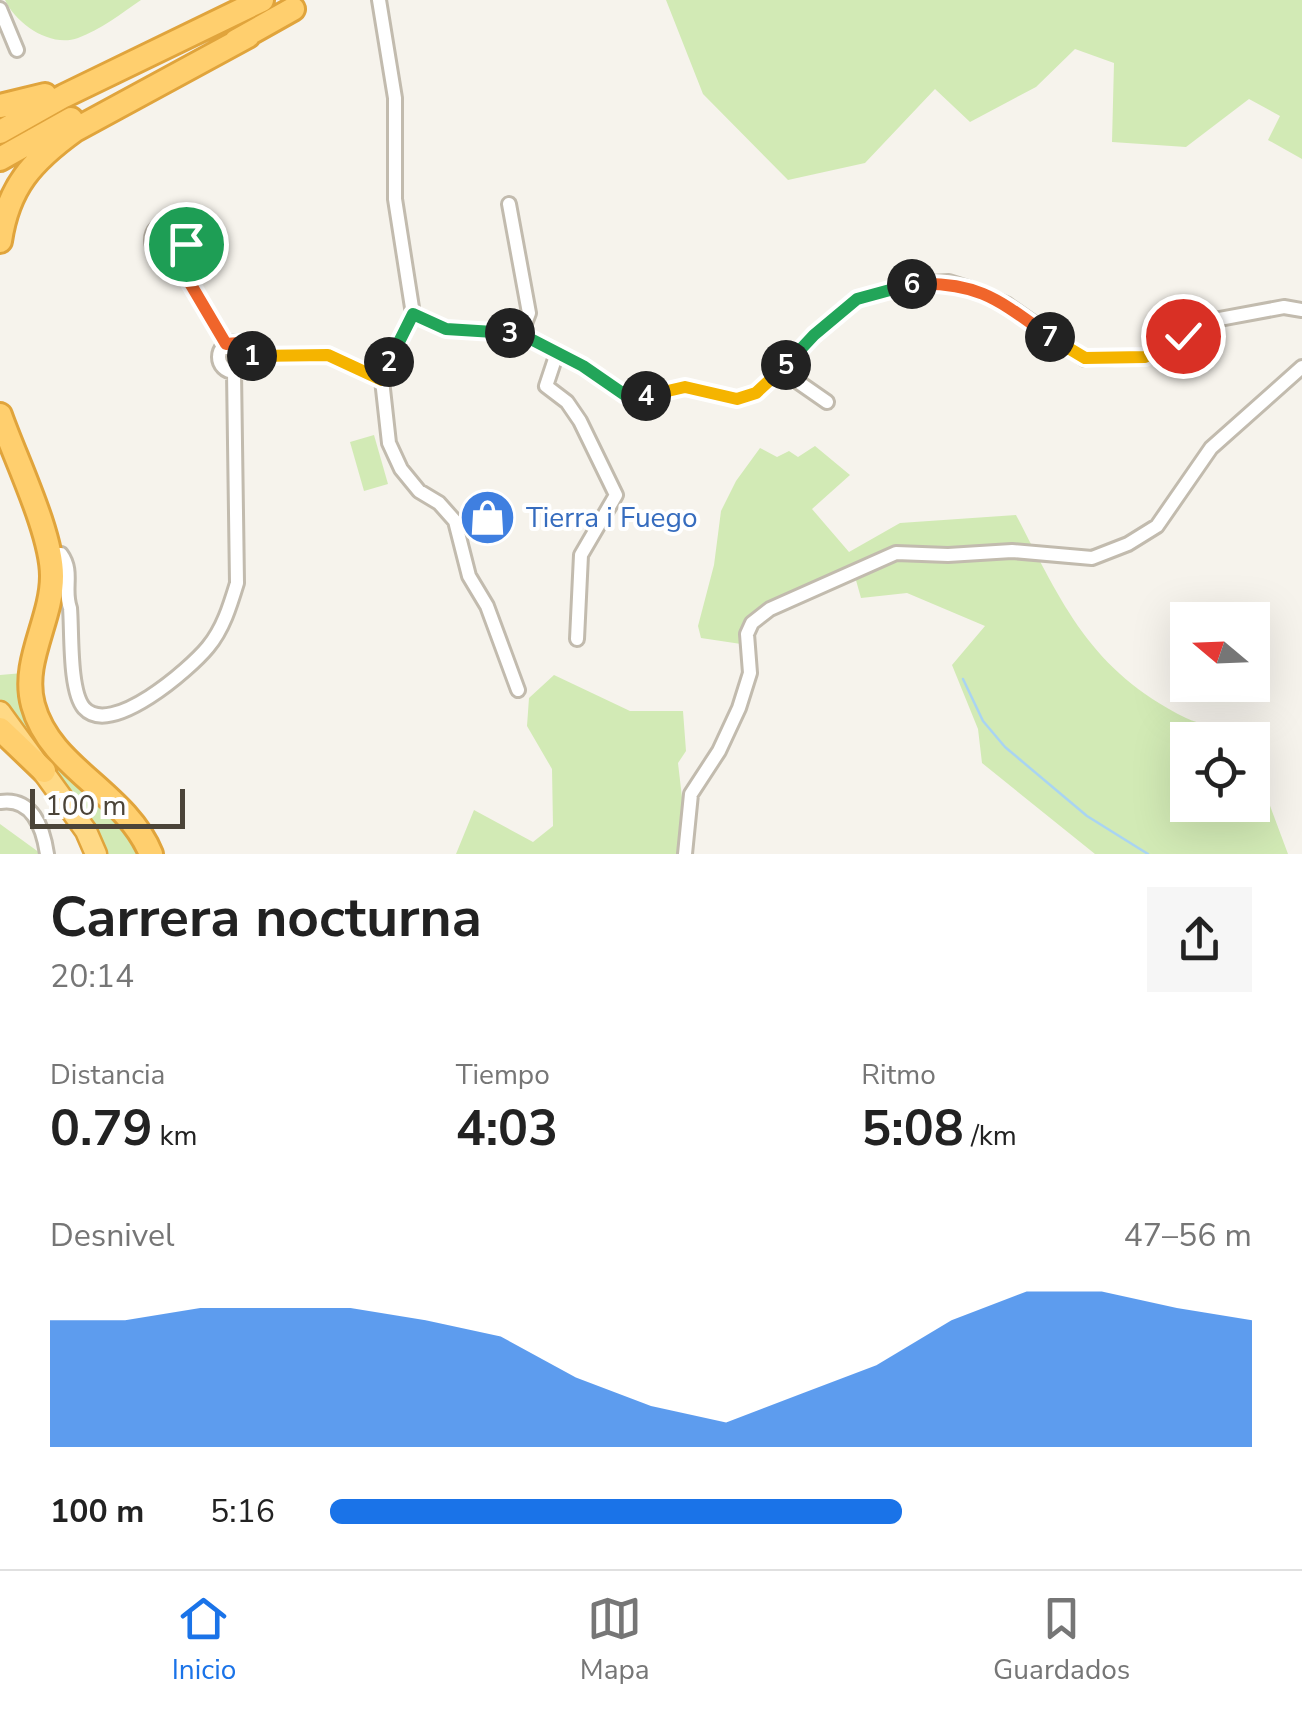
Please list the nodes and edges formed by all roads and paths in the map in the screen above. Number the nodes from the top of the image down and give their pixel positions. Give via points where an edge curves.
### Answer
1 (262, 0) edge
2 (379, 0) edge
3 (0, 9) edge
4 (292, 9) dead end
5 (248, 36) junction
6 (179, 42) junction
7 (17, 50) dead end
8 (0, 106) edge
9 (0, 132) edge
10 (0, 158) edge
11 (509, 204) dead end
12 (0, 241) edge
13 (174, 256) dead end
14 (1302, 310) edge
15 (413, 314) junction
16 (521, 334) junction
17 (226, 344) junction
18 (557, 354) junction
19 (248, 356) junction
20 (1302, 367) edge
21 (781, 370) junction
22 (234, 372) junction
23 (382, 380) junction
24 (827, 402) dead end
25 (0, 415) edge
26 (49, 554) junction
27 (577, 639) dead end
28 (518, 690) dead end
29 (0, 712) edge
30 (0, 729) edge
31 (44, 770) junction
32 (0, 802) edge
33 (94, 852) edge
34 (47, 854) edge
35 (151, 854) edge
36 (685, 854) edge

1 - 6 highway
2 - 15 street via 395,98 395,199
3 - 7 street
4 - 5 highway
5 - 10 highway
5 - 12 highway via 50,148 30,166 8,205
6 - 8 highway
6 - 9 highway
11 - 16 street via 529,313
13 - 17 street
14 - 21 street via 1214,320 1145,357 1085,358 1006,304 949,282 910,284 857,299
15 - 16 street via 446,329
15 - 23 street
16 - 18 street
17 - 19 street via 239,343
17 - 22 street via 220,361
18 - 21 street via 639,398 685,387 737,399 756,393
18 - 27 street via 546,386 574,412 616,495 581,555
19 - 22 street via 246,366
19 - 23 street via 328,355
20 - 36 street via 1211,448 1156,526 1128,544 1092,558 896,552 752,622 750,673 719,750 691,794
21 - 24 street
22 - 26 street via 237,584 210,646 183,673 110,716 84,707 76,692 68,564 61,554
23 - 28 street via 389,443 419,492 456,522 469,576
25 - 26 highway
26 - 35 highway via 52,581 31,672 34,707 52,743 127,813
29 - 31 highway
30 - 31 highway
31 - 33 highway
32 - 34 street via 12,800 33,812

